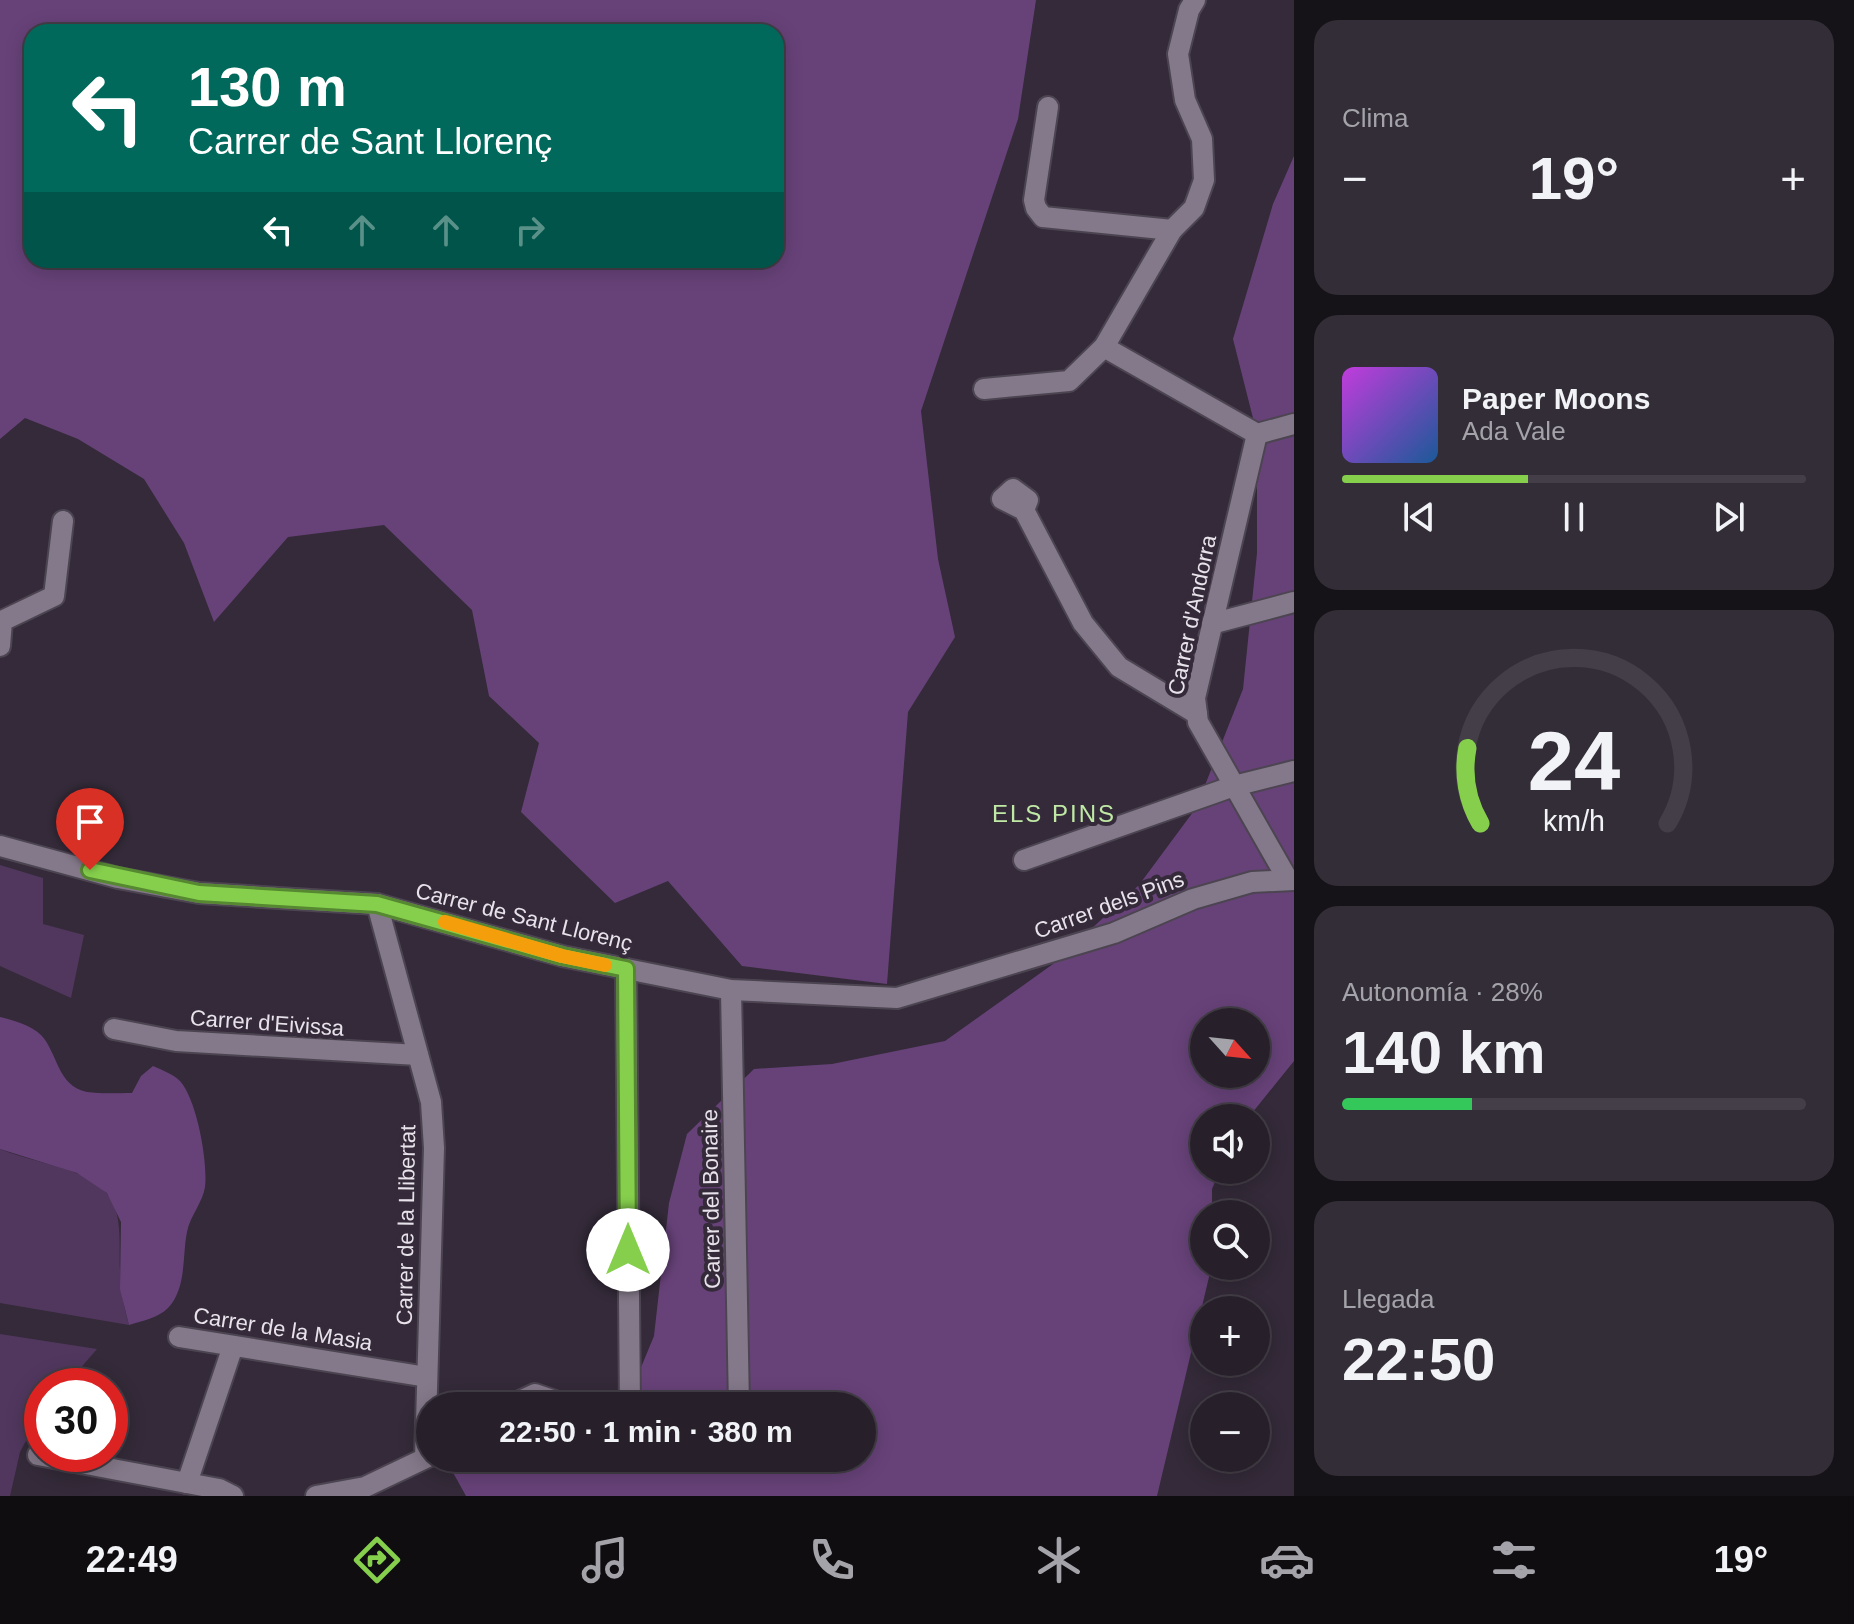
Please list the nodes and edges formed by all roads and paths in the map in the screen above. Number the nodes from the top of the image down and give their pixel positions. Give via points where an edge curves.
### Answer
1 (1195, 0) edge
2 (1048, 107) dead end
3 (1172, 230) junction
4 (1104, 347) junction
5 (984, 389) dead end
6 (1294, 424) edge
7 (1257, 434) junction
8 (1024, 510) dead end
9 (63, 521) dead end
10 (1294, 602) edge
11 (1211, 624) junction
12 (0, 646) edge
13 (1197, 714) junction
14 (1294, 771) edge
15 (1234, 786) junction
16 (0, 846) edge
17 (1024, 860) dead end
18 (1291, 880) edge
19 (377, 904) junction
20 (626, 969) junction
21 (731, 990) junction
22 (897, 998) joint
23 (114, 1029) dead end
24 (418, 1055) junction
25 (179, 1337) dead end
26 (233, 1346) junction
27 (427, 1377) junction
28 (427, 1392) edge
29 (630, 1392) edge
30 (739, 1392) edge
31 (416, 1463) edge
32 (128, 1472) edge
33 (187, 1483) junction
34 (233, 1496) edge
35 (316, 1496) edge

1 - 3 street via 1178,54 1185,100 1202,139 1204,180 1194,208
2 - 3 street via 1034,200 1043,217
3 - 4 street
4 - 5 street via 1069,381
4 - 7 street
6 - 7 street
7 - 11 street, Carrer d'Andorra
8 - 13 street via 1083,623 1119,667
9 - 12 street via 54,596 2,621
10 - 11 street
11 - 13 street, Carrer d'Andorra via 1195,698
13 - 15 street, Carrer d'Andorra
14 - 15 street
15 - 17 street
15 - 18 street, Carrer d'Andorra
16 - 19 street, Carrer de Sant Llorenç via 118,878 199,893
18 - 22 street, Carrer dels Pins via 1252,882 1208,895 1114,933
19 - 20 street, Carrer de Sant Llorenç
19 - 24 street, Carrer de la Llibertat
20 - 21 street, Carrer de Sant Llorenç
20 - 29 street
21 - 22 street, Carrer de Sant Llorenç
21 - 30 street, Carrer del Bonaire
23 - 24 street, Carrer d'Eivissa via 176,1041
24 - 27 street, Carrer de la Llibertat via 431,1102 434,1148
25 - 26 street, Carrer de la Masia
26 - 27 street, Carrer de la Masia
26 - 33 street
27 - 28 street, Carrer de la Llibertat
31 - 35 street via 365,1487
32 - 33 street
33 - 34 street

